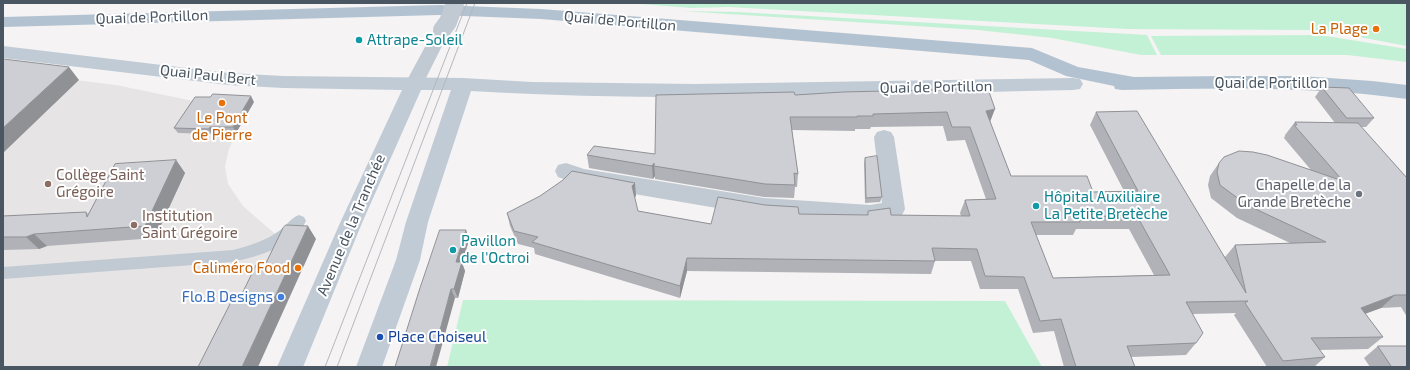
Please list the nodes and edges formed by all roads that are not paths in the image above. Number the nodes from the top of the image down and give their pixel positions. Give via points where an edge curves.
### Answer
1 (455, 3) edge
2 (3, 22) edge
3 (3, 52) edge
4 (996, 52) junction
5 (414, 84) junction
6 (463, 84) junction
7 (1073, 84) junction
8 (1135, 84) junction
9 (1407, 92) edge
10 (884, 137) dead end
11 (566, 171) dead end
12 (299, 221) dead end
13 (3, 273) edge
14 (290, 367) edge
15 (369, 367) edge

1 - 5 street, bridge via 448,22
2 - 4 main road, Quai de Portillon via 439,10 549,15
3 - 5 main road, Quai Paul Bert via 229,79
4 - 7 main road, Quai de Portillon via 1026,60
4 - 8 main road, Quai de Portillon via 1032,54 1073,72
5 - 6 main road, Quai Paul Bert
5 - 14 main road, Avenue de la Tranchée via 391,131
6 - 7 main road, Quai de Portillon via 532,88 689,90
6 - 15 main road via 417,222 408,260
7 - 8 main road, Quai de Portillon
8 - 9 main road, Quai de Portillon via 1311,83 1359,85
10 - 11 street via 894,209 870,214 764,207 581,177
12 - 13 lane via 284,236 268,245 231,257

